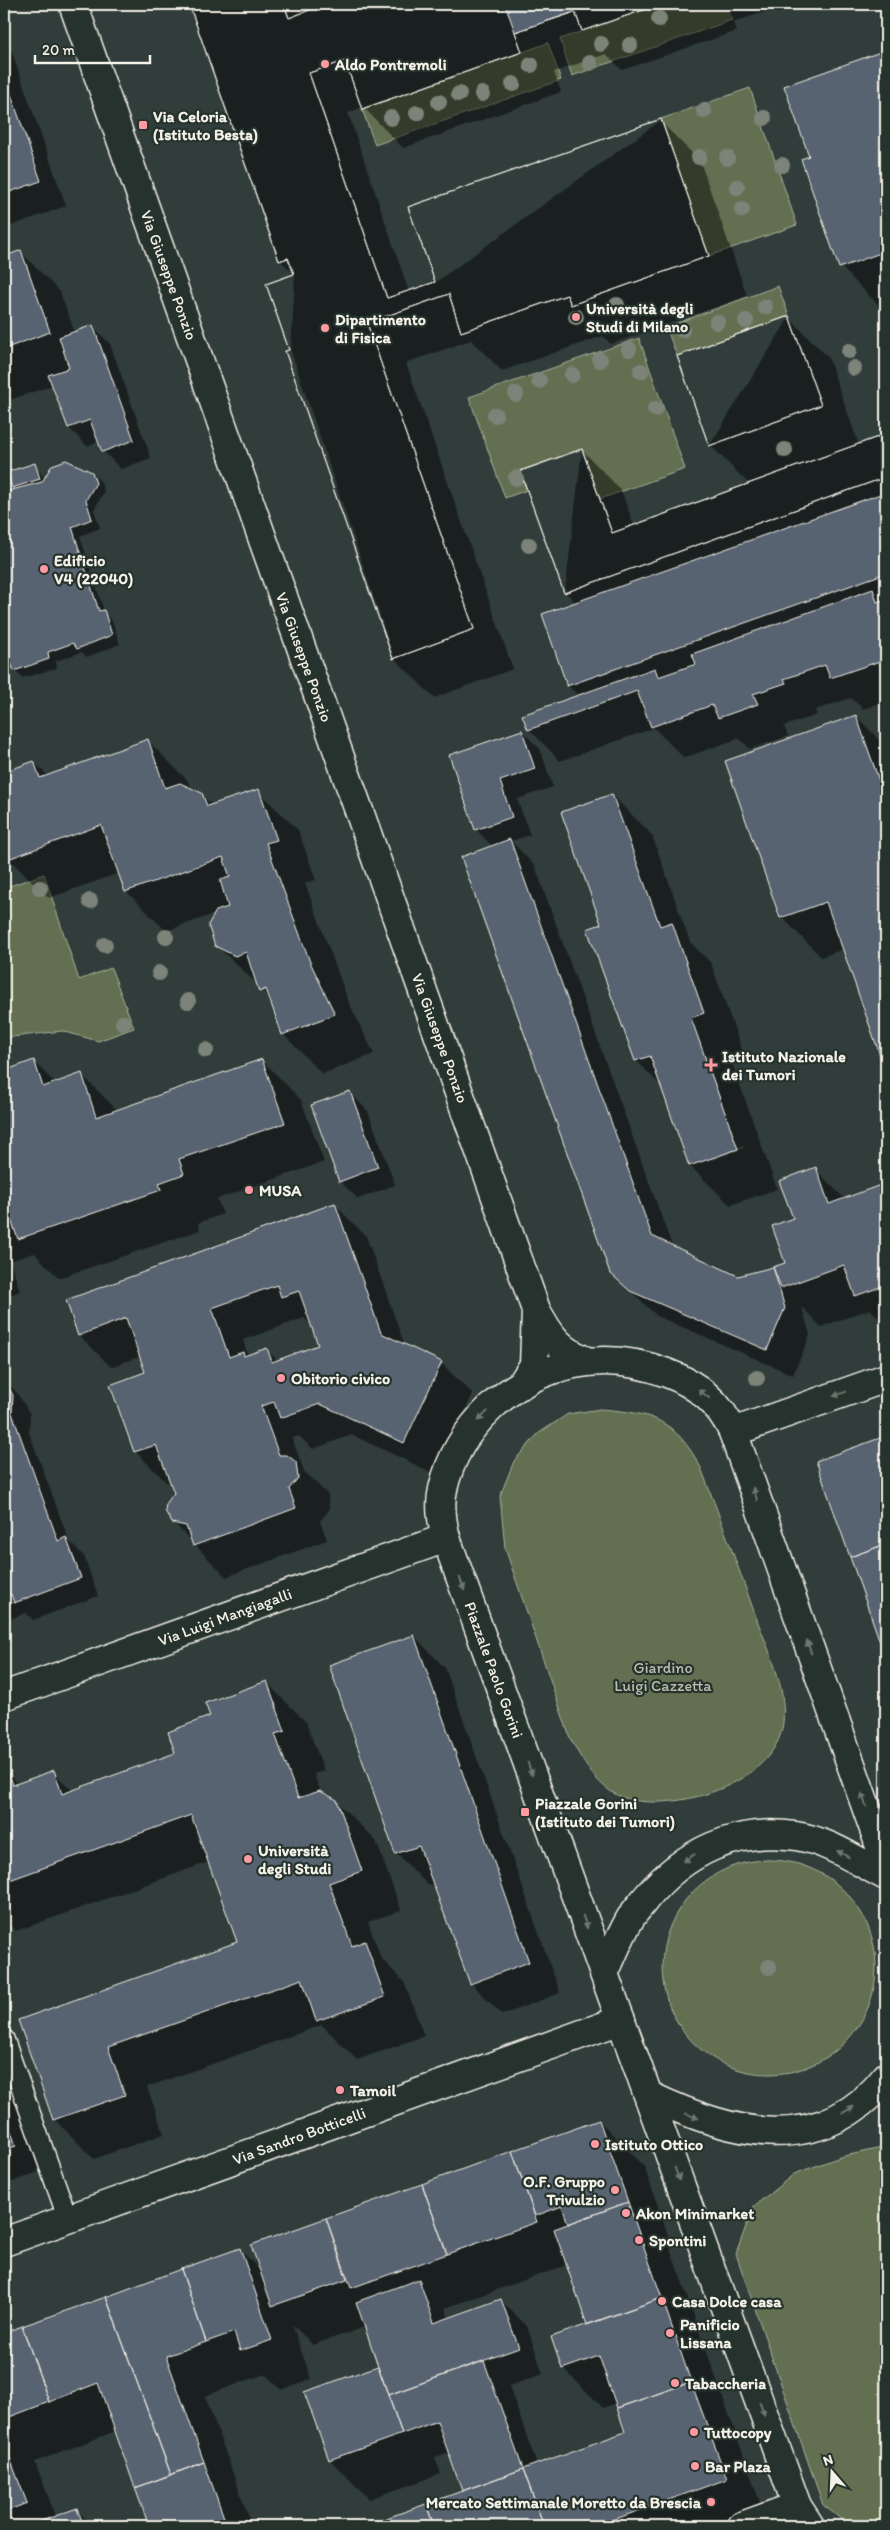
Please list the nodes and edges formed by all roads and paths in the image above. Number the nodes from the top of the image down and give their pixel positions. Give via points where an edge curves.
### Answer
1 (73, 4) edge
2 (536, 1310) junction
3 (589, 1362) junction
4 (886, 1378) edge
5 (521, 1385) junction
6 (732, 1432) junction
7 (446, 1538) junction
8 (4, 1696) edge
9 (886, 1863) edge
10 (886, 1876) edge
11 (604, 1974) junction
12 (621, 2020) junction
13 (4, 2038) edge
14 (886, 2077) edge
15 (648, 2095) junction
16 (68, 2219) junction
17 (4, 2242) edge
18 (804, 2516) edge
19 (742, 2526) edge

1 - 2 street, Via Giuseppe Ponzio
2 - 3 street, Piazzale Paolo Gorini via 550,1336 566,1351
2 - 5 street, Piazzale Paolo Gorini via 534,1365
3 - 5 street, Piazzale Paolo Gorini via 560,1367
6 -> 3 street, Piazzale Paolo Gorini via 722,1410 682,1378 651,1367 617,1361
4 -> 6 street
5 -> 7 street, Piazzale Paolo Gorini via 481,1417 452,1462 441,1503
9 -> 6 street, Piazzale Paolo Gorini
7 - 8 street, Via Luigi Mangiagalli
7 -> 11 street, Piazzale Paolo Gorini
10 -> 11 street via 829,1846 797,1836 764,1834 732,1838 701,1851 668,1875 630,1918
11 - 12 street, Piazzale Paolo Gorini
12 - 15 street, Piazzale Paolo Gorini
12 - 16 street, Via Sandro Botticelli
13 - 16 lane
15 -> 14 street via 689,2115 717,2124 775,2133 804,2129 832,2120 858,2105
15 -> 18 street, Piazzale Paolo Gorini
16 - 17 street, Via Sandro Botticelli
18 - 19 street

